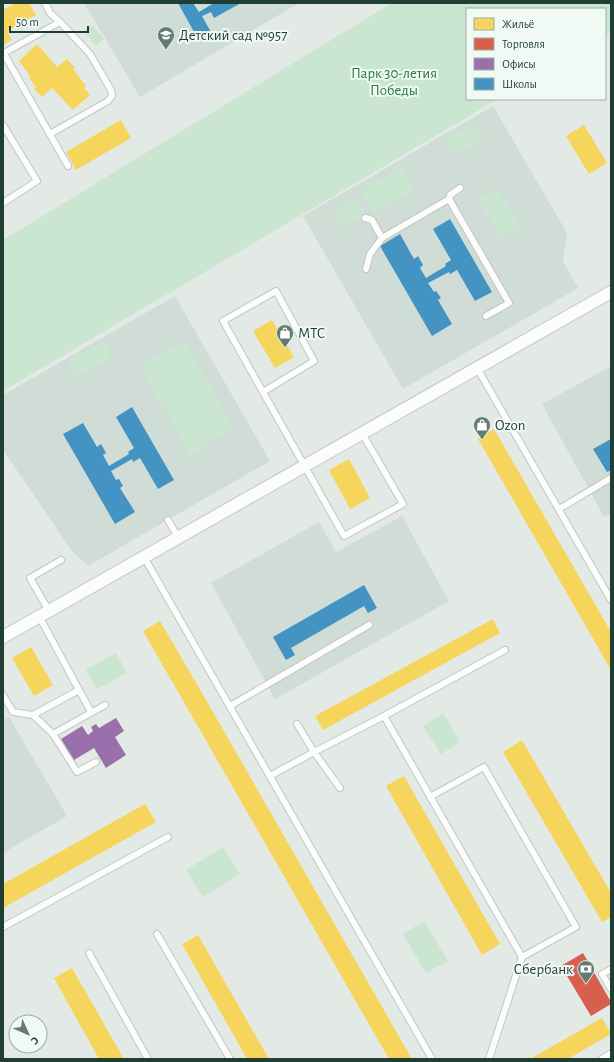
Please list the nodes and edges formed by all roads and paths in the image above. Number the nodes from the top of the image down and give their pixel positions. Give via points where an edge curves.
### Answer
1 (45, 3) edge
2 (60, 22) junction
3 (4, 52) edge
4 (3, 125) edge
5 (50, 134) junction
6 (68, 166) dead end
7 (460, 188) dead end
8 (449, 199) junction
9 (3, 203) edge
10 (376, 214) dead end
11 (365, 218) dead end
12 (372, 220) junction
13 (382, 238) junction
14 (366, 269) dead end
15 (611, 292) edge
16 (486, 316) dead end
17 (477, 368) junction
18 (263, 392) junction
19 (362, 433) junction
20 (304, 466) junction
21 (611, 478) edge
22 (559, 509) junction
23 (168, 520) dead end
24 (178, 537) junction
25 (144, 557) junction
26 (61, 560) dead end
27 (611, 600) edge
28 (44, 614) junction
29 (369, 625) dead end
30 (3, 637) edge
31 (505, 650) dead end
32 (79, 690) junction
33 (3, 695) edge
34 (104, 705) dead end
35 (230, 706) junction
36 (91, 712) junction
37 (33, 715) junction
38 (384, 716) junction
39 (298, 724) dead end
40 (53, 734) junction
41 (314, 752) junction
42 (96, 762) dead end
43 (270, 776) junction
44 (340, 788) dead end
45 (430, 796) junction
46 (168, 837) dead end
47 (3, 927) edge
48 (157, 934) dead end
49 (89, 953) dead end
50 (522, 957) junction
51 (611, 969) edge
52 (611, 989) edge
53 (611, 1053) edge
54 (148, 1059) edge
55 (230, 1059) edge
56 (432, 1059) edge
57 (489, 1059) edge
58 (602, 1059) edge

1 - 2 lane via 50,13
2 - 3 lane
2 - 5 lane via 90,54 112,96 108,101
3 - 5 lane
4 - 9 lane via 37,181
5 - 6 lane
7 - 8 lane via 450,195
8 - 13 lane
8 - 16 lane via 509,303
10 - 12 lane
11 - 12 lane
12 - 13 lane
13 - 14 lane via 370,254
15 - 17 street
17 - 19 street
17 - 22 lane
18 - 18 lane via 223,321 276,292 314,361
18 - 20 lane
19 - 20 street
19 - 20 lane via 403,504 344,536
20 - 24 street
21 - 22 lane
22 - 27 lane
23 - 24 lane
24 - 25 street
25 - 28 street
25 - 35 lane
26 - 28 lane via 30,578
28 - 30 street
28 - 32 lane
29 - 35 lane
31 - 38 lane
32 - 36 lane
32 - 37 lane
33 - 37 lane via 13,712
34 - 36 lane
35 - 43 lane
36 - 40 lane
37 - 40 lane
38 - 41 lane
38 - 45 lane
39 - 41 lane
40 - 42 lane via 77,772
41 - 43 lane
41 - 44 lane
43 - 56 lane
45 - 50 lane
45 - 50 lane via 484,767 576,927
46 - 47 lane
48 - 55 lane
49 - 54 lane
50 - 57 lane
51 - 52 lane via 602,974
53 - 58 lane

